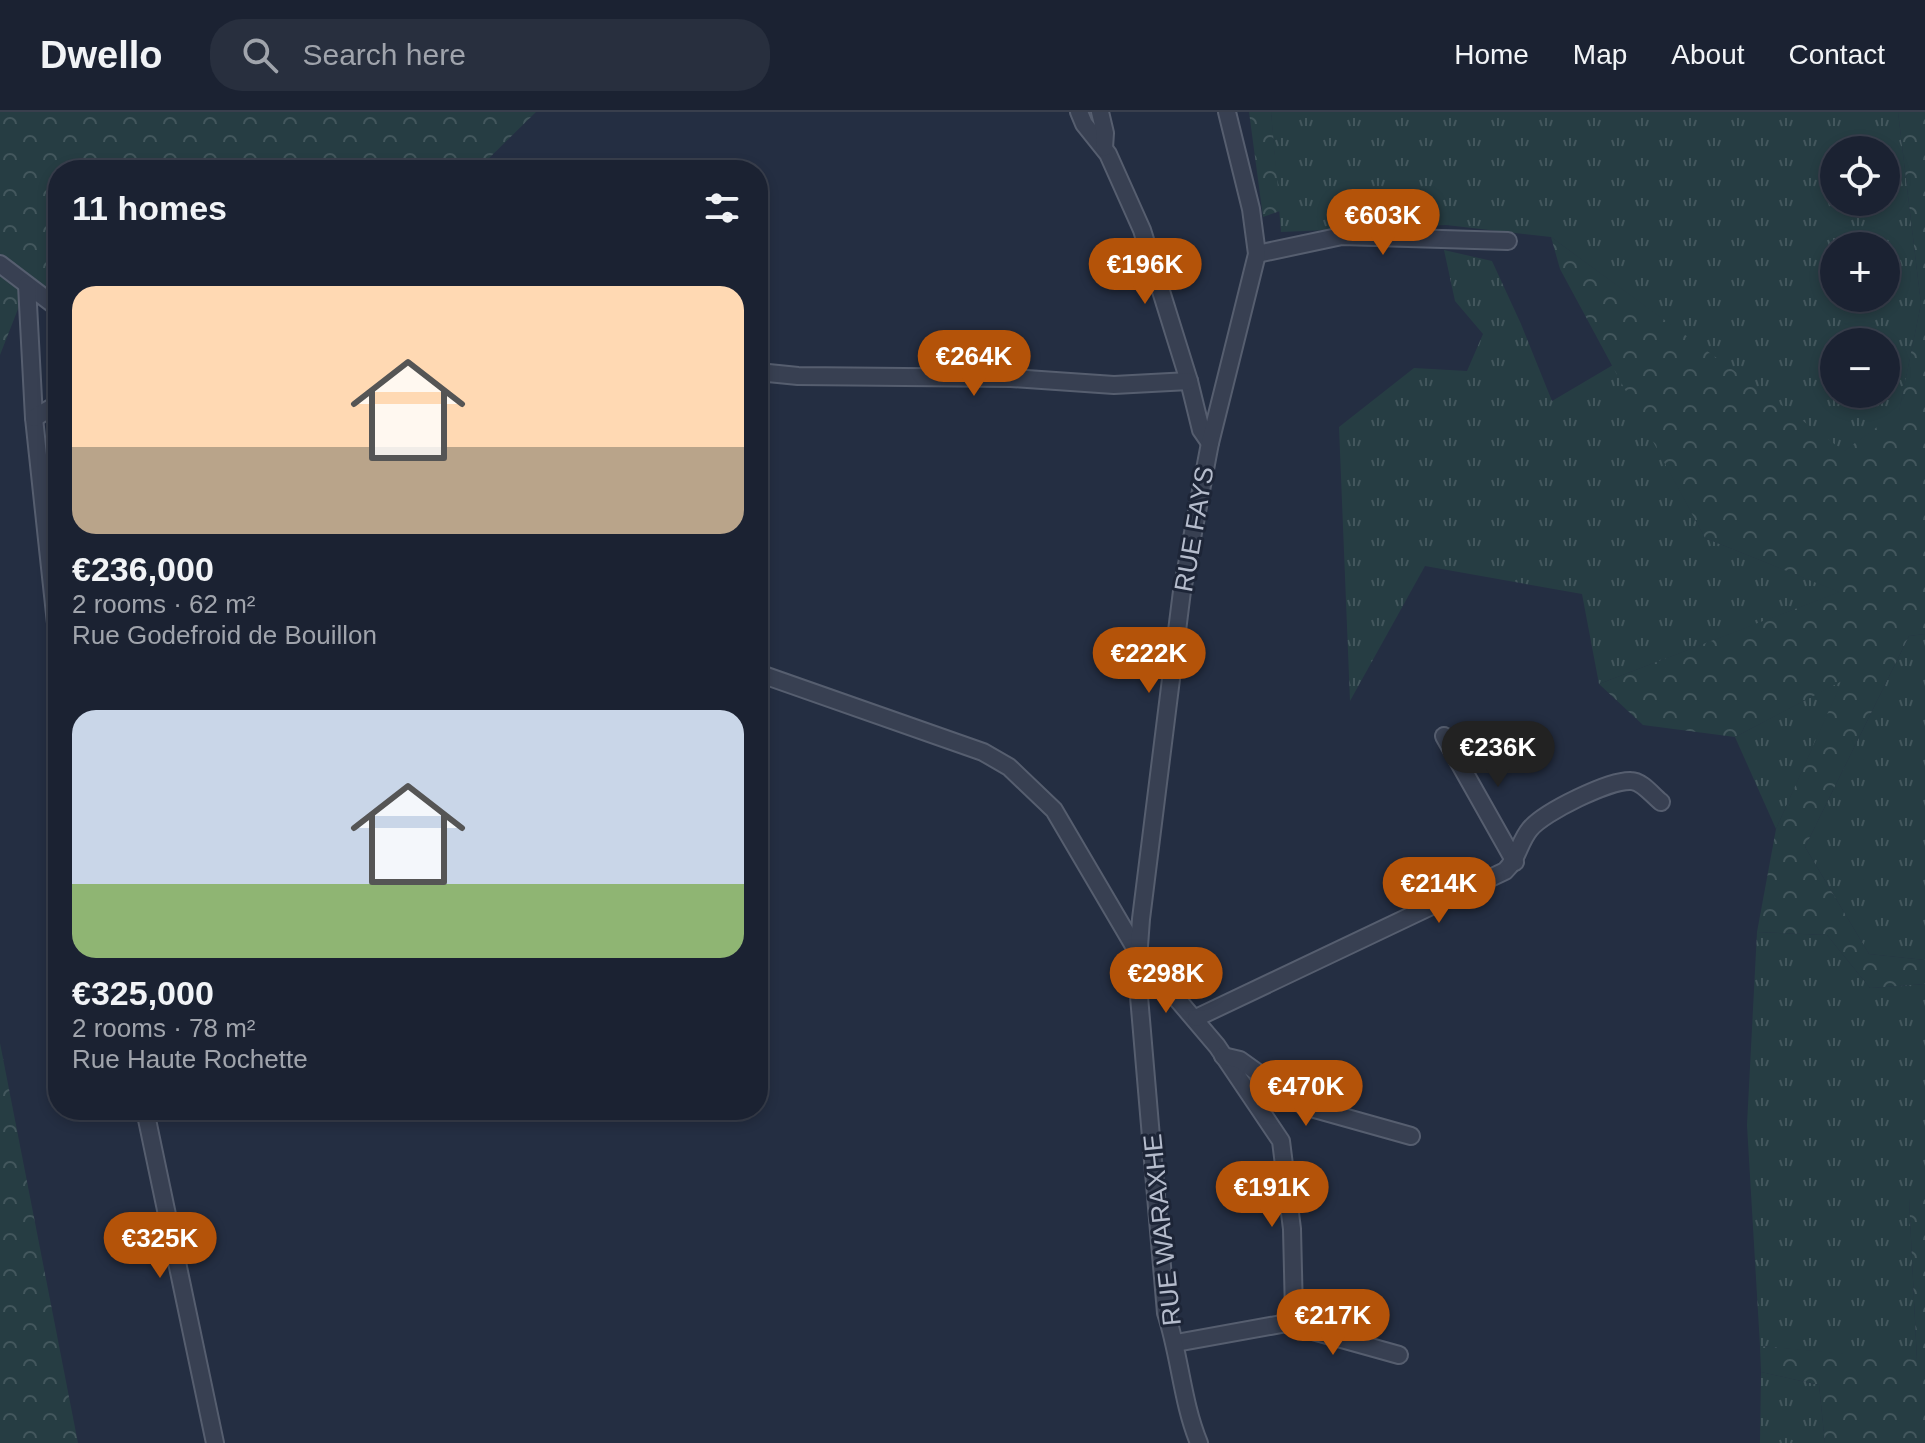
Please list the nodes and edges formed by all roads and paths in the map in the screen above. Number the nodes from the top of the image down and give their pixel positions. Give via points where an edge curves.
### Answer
1 (1079, 112) edge
2 (1100, 112) edge
3 (1227, 112) edge
4 (1104, 148) junction
5 (1508, 241) dead end
6 (1257, 254) junction
7 (0, 264) edge
8 (27, 285) junction
9 (48, 301) edge
10 (768, 373) edge
11 (1189, 381) junction
12 (48, 410) edge
13 (34, 418) junction
14 (1210, 443) junction
15 (48, 549) edge
16 (768, 677) edge
17 (1444, 736) dead end
18 (1661, 802) dead end
19 (1515, 862) junction
20 (1138, 953) junction
21 (1196, 1018) junction
22 (1223, 1056) junction
23 (1149, 1110) joint
24 (147, 1120) edge
25 (1411, 1136) dead end
26 (1294, 1313) junction
27 (1176, 1343) junction
28 (1399, 1355) dead end
29 (215, 1443) edge
30 (1199, 1443) edge

1 - 4 street
2 - 4 street
3 - 6 street, RUE FAYS
4 - 11 street via 1142,230
5 - 6 street via 1342,236
6 - 14 street, RUE FAYS
7 - 8 street
8 - 9 street
8 - 13 street
10 - 11 street via 1114,385
11 - 14 street via 1201,430
12 - 13 street
13 - 15 street
14 - 20 street, RUE FAYS via 1182,591
16 - 20 street via 983,752 1009,767 1054,810
17 - 19 street
18 - 19 street via 1630,780 1579,796 1530,828
19 - 21 street
20 - 21 street
20 - 23 street, RUE FAYS
21 - 22 street
22 - 25 street via 1240,1060 1304,1106
22 - 26 street via 1281,1141 1292,1229
23 - 27 street, RUE WARAXHE via 1166,1313
24 - 29 street
26 - 27 street via 1287,1323
26 - 28 street via 1313,1331
27 - 30 street, RUE WARAXHE

